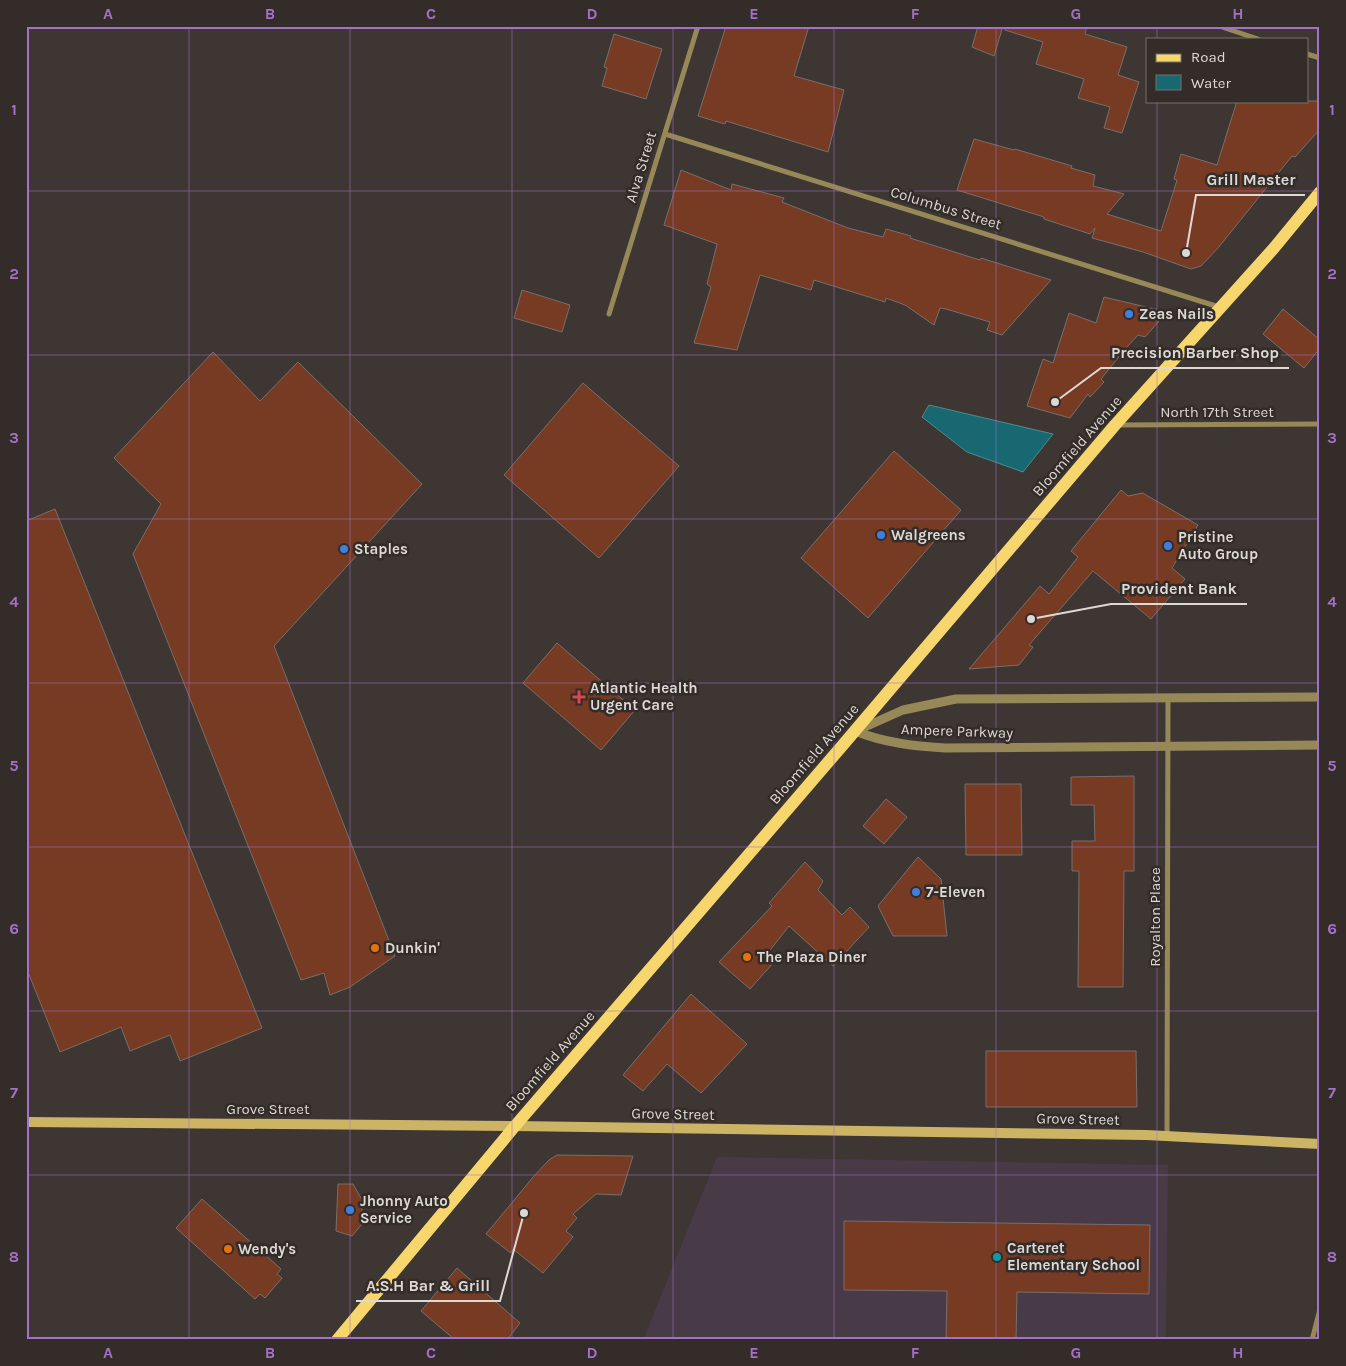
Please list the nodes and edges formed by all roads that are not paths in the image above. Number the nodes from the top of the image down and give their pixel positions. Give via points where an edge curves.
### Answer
1 (698, 26) edge
2 (1219, 26) edge
3 (1255, 38) edge
4 (1308, 54) edge
5 (1320, 58) edge
6 (665, 134) junction
7 (1320, 192) edge
8 (1219, 307) junction
9 (609, 314) dead end
10 (1320, 424) edge
11 (1115, 425) junction
12 (1320, 697) edge
13 (1168, 698) junction
14 (855, 730) junction
15 (1320, 745) edge
16 (1168, 746) junction
17 (26, 1122) edge
18 (515, 1126) junction
19 (1167, 1136) junction
20 (1320, 1144) edge
21 (1320, 1309) edge
22 (337, 1340) edge
23 (1312, 1340) edge

1 - 6 street, Alva Street
2 - 3 street
4 - 5 street
6 - 8 street, Columbus Street
6 - 9 street, Alva Street
7 - 8 main road, Bloomfield Avenue
8 - 11 main road, Bloomfield Avenue
10 - 11 street, North 17th Street
11 - 14 main road, Bloomfield Avenue
12 - 13 street, Ampere Parkway
13 - 14 street, Ampere Parkway via 956,699 903,710
13 - 16 street, Royalton Place
14 - 16 street, Ampere Parkway via 882,741 945,748
14 - 18 main road, Bloomfield Avenue
15 - 16 street, Ampere Parkway
16 - 19 street, Royalton Place
17 - 18 main road, Grove Street
18 - 19 main road, Grove Street
18 - 22 main road, Bloomfield Avenue
19 - 20 main road, Grove Street
21 - 23 street

